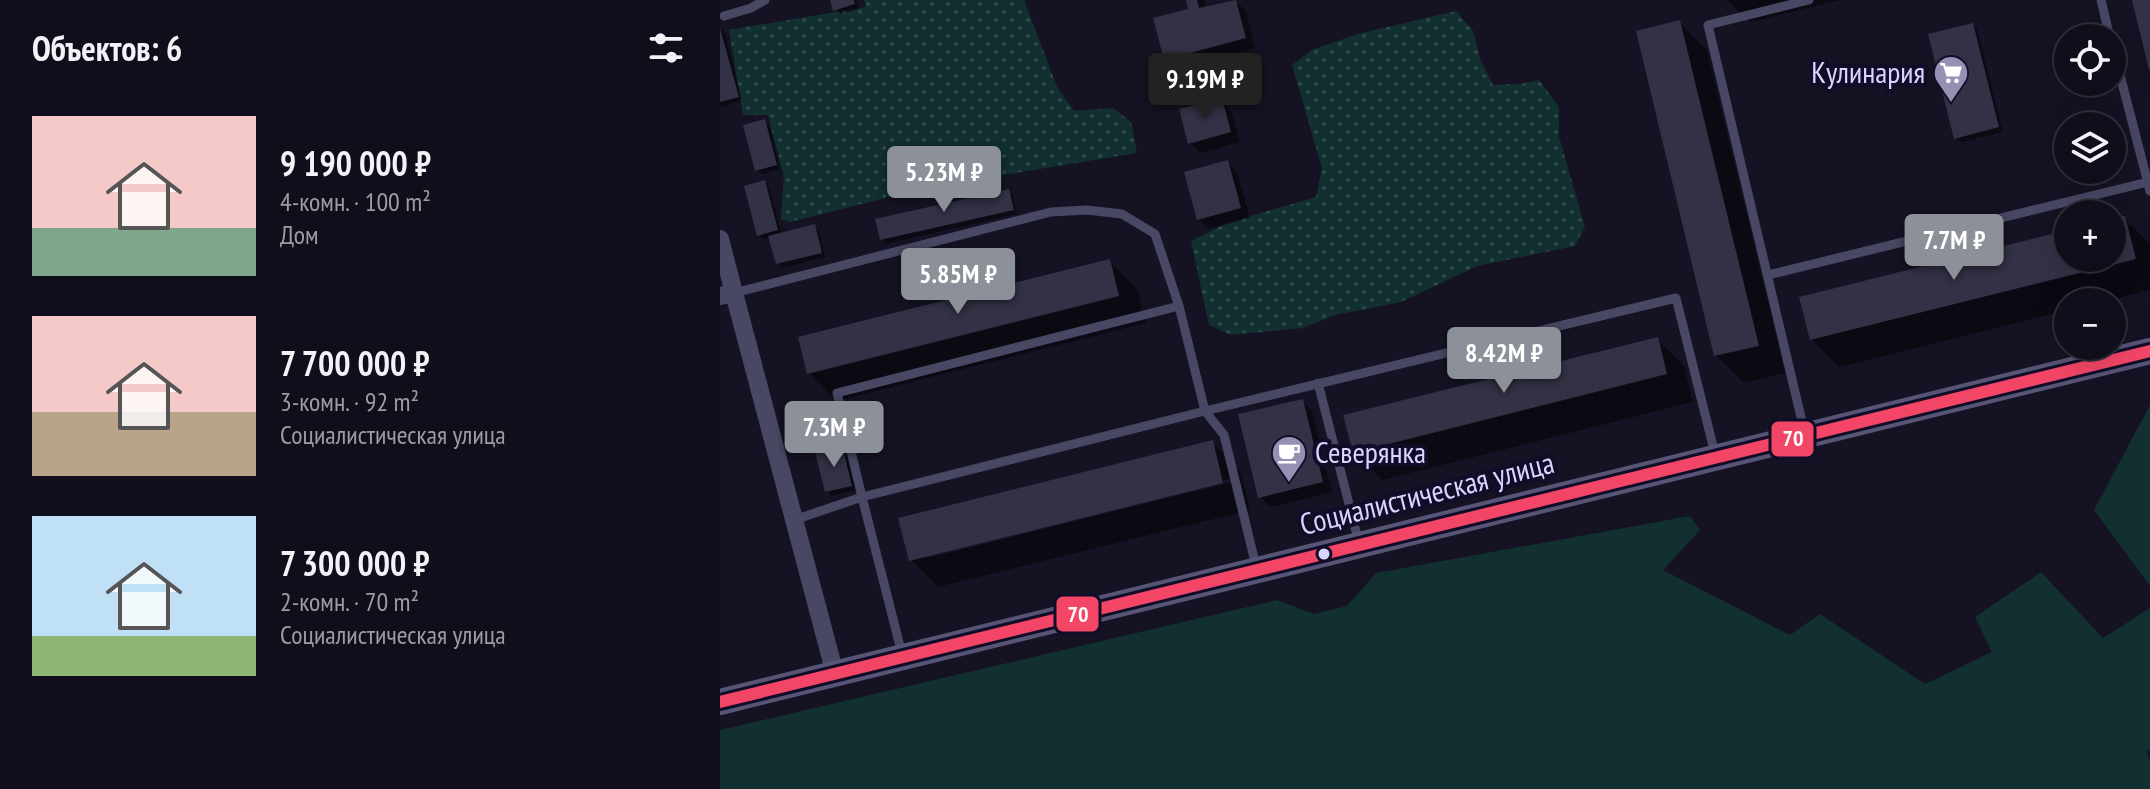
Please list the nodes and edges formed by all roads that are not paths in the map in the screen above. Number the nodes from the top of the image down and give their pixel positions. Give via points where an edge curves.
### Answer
1 (765, 0) edge
2 (1809, 0) edge
3 (2101, 0) edge
4 (724, 16) dead end
5 (2107, 24) edge
6 (2125, 96) edge
7 (2149, 187) edge
8 (720, 239) edge
9 (1768, 275) junction
10 (727, 295) edge
11 (1179, 306) junction
12 (2150, 351) edge
13 (1318, 383) junction
14 (1205, 411) junction
15 (1805, 434) junction
16 (1715, 456) junction
17 (862, 497) junction
18 (794, 520) junction
19 (1359, 544) junction
20 (1257, 569) junction
21 (903, 657) junction
22 (835, 674) junction
23 (720, 702) edge

1 - 4 lane
2 - 9 lane via 1708,25
3 - 5 lane
6 - 7 lane
7 - 9 lane
8 - 10 street
9 - 15 lane
10 - 11 lane via 1051,212 1087,210 1122,214 1155,234
10 - 18 street
11 - 14 lane
11 - 17 lane via 837,393
12 - 15 main road, Социалистическая улица
13 - 14 lane
13 - 16 lane via 1676,298
13 - 19 lane
14 - 17 lane
14 - 20 lane via 1224,435
15 - 16 main road, Социалистическая улица
16 - 19 main road, Социалистическая улица
17 - 18 lane
17 - 21 lane
18 - 22 street
19 - 20 main road, Социалистическая улица
20 - 21 main road, Социалистическая улица
21 - 22 main road, Социалистическая улица
22 - 23 main road, Социалистическая улица

